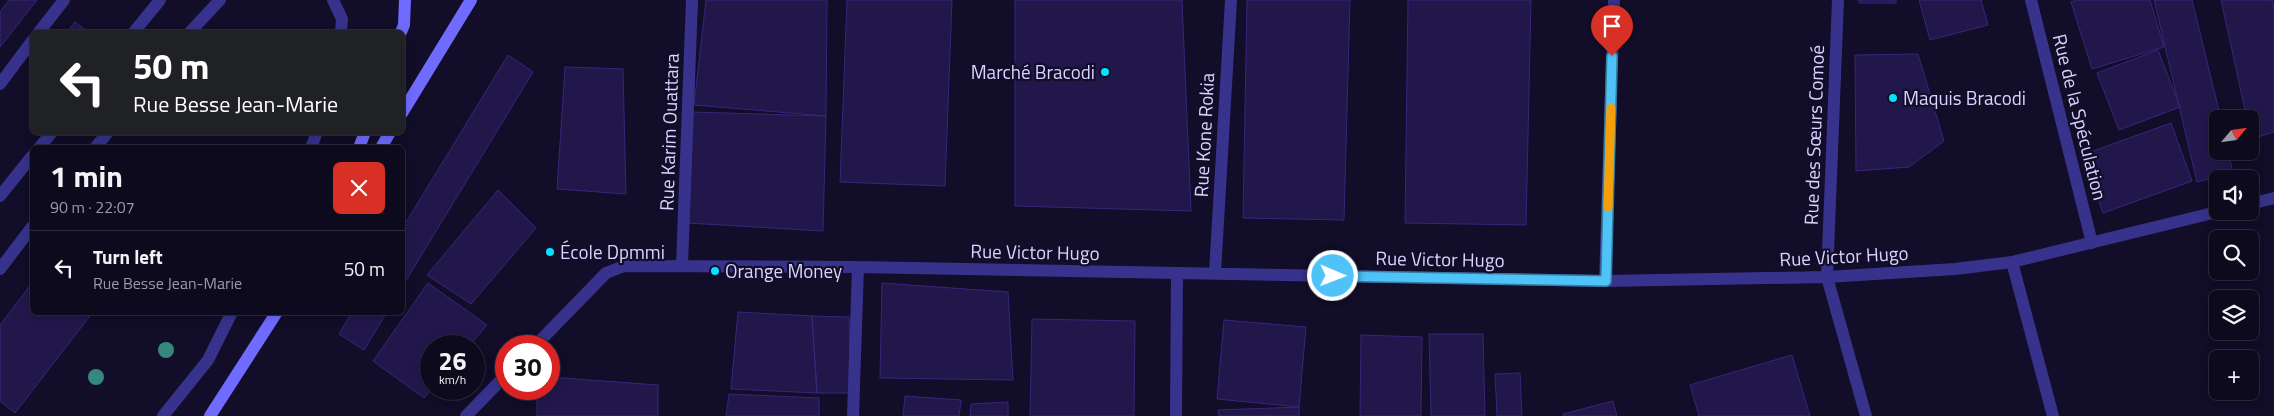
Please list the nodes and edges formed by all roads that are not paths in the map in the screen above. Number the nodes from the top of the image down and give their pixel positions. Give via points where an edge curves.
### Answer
1 (64, 0) edge
2 (160, 0) edge
3 (220, 0) edge
4 (333, 0) edge
5 (405, 0) edge
6 (471, 0) edge
7 (692, 0) edge
8 (1231, 0) edge
9 (1614, 0) edge
10 (1838, 0) edge
11 (2031, 0) edge
12 (41, 30) edge
13 (136, 30) edge
14 (192, 30) edge
15 (341, 30) edge
16 (402, 30) edge
17 (30, 44) edge
18 (0, 84) edge
19 (405, 108) edge
20 (50, 135) edge
21 (106, 135) edge
22 (41, 145) edge
23 (97, 145) edge
24 (30, 158) edge
25 (0, 196) edge
26 (2274, 198) edge
27 (2259, 202) edge
28 (2209, 214) edge
29 (30, 230) edge
30 (2092, 243) junction
31 (2012, 262) junction
32 (682, 265) junction
33 (858, 268) junction
34 (0, 269) edge
35 (1178, 273) junction
36 (1215, 273) junction
37 (1827, 277) junction
38 (1606, 281) junction
39 (230, 315) edge
40 (275, 315) edge
41 (546, 335) edge
42 (495, 386) edge
43 (163, 416) edge
44 (210, 416) edge
45 (466, 416) edge
46 (853, 416) edge
47 (1176, 416) edge
48 (1866, 416) edge
49 (2052, 416) edge

1 - 12 street
2 - 13 street
3 - 14 street
4 - 15 street via 342,20
5 - 16 main road
6 - 19 main road
7 - 32 street, Rue Karim Ouattara
8 - 36 street, Rue Kone Rokia
9 - 38 street
10 - 37 street, Rue des Sœurs Comoé
11 - 30 street, Rue de la Spéculation
17 - 18 street
20 - 22 street
21 - 23 street
24 - 25 street
26 - 27 street
28 - 30 street, Rue Victor Hugo
29 - 34 street
30 - 31 street, Rue Victor Hugo
31 - 37 street, Rue Victor Hugo
31 - 49 street
32 - 33 street, Rue Victor Hugo
32 - 41 street, Rue Victor Hugo via 624,266 606,273
33 - 35 street, Rue Victor Hugo
33 - 46 street
35 - 36 street, Rue Victor Hugo
35 - 47 street
36 - 38 street, Rue Victor Hugo
37 - 38 street, Rue Victor Hugo
37 - 48 street, Rue des Sœurs Comoé
39 - 43 street via 208,360
40 - 44 main road
42 - 45 street

